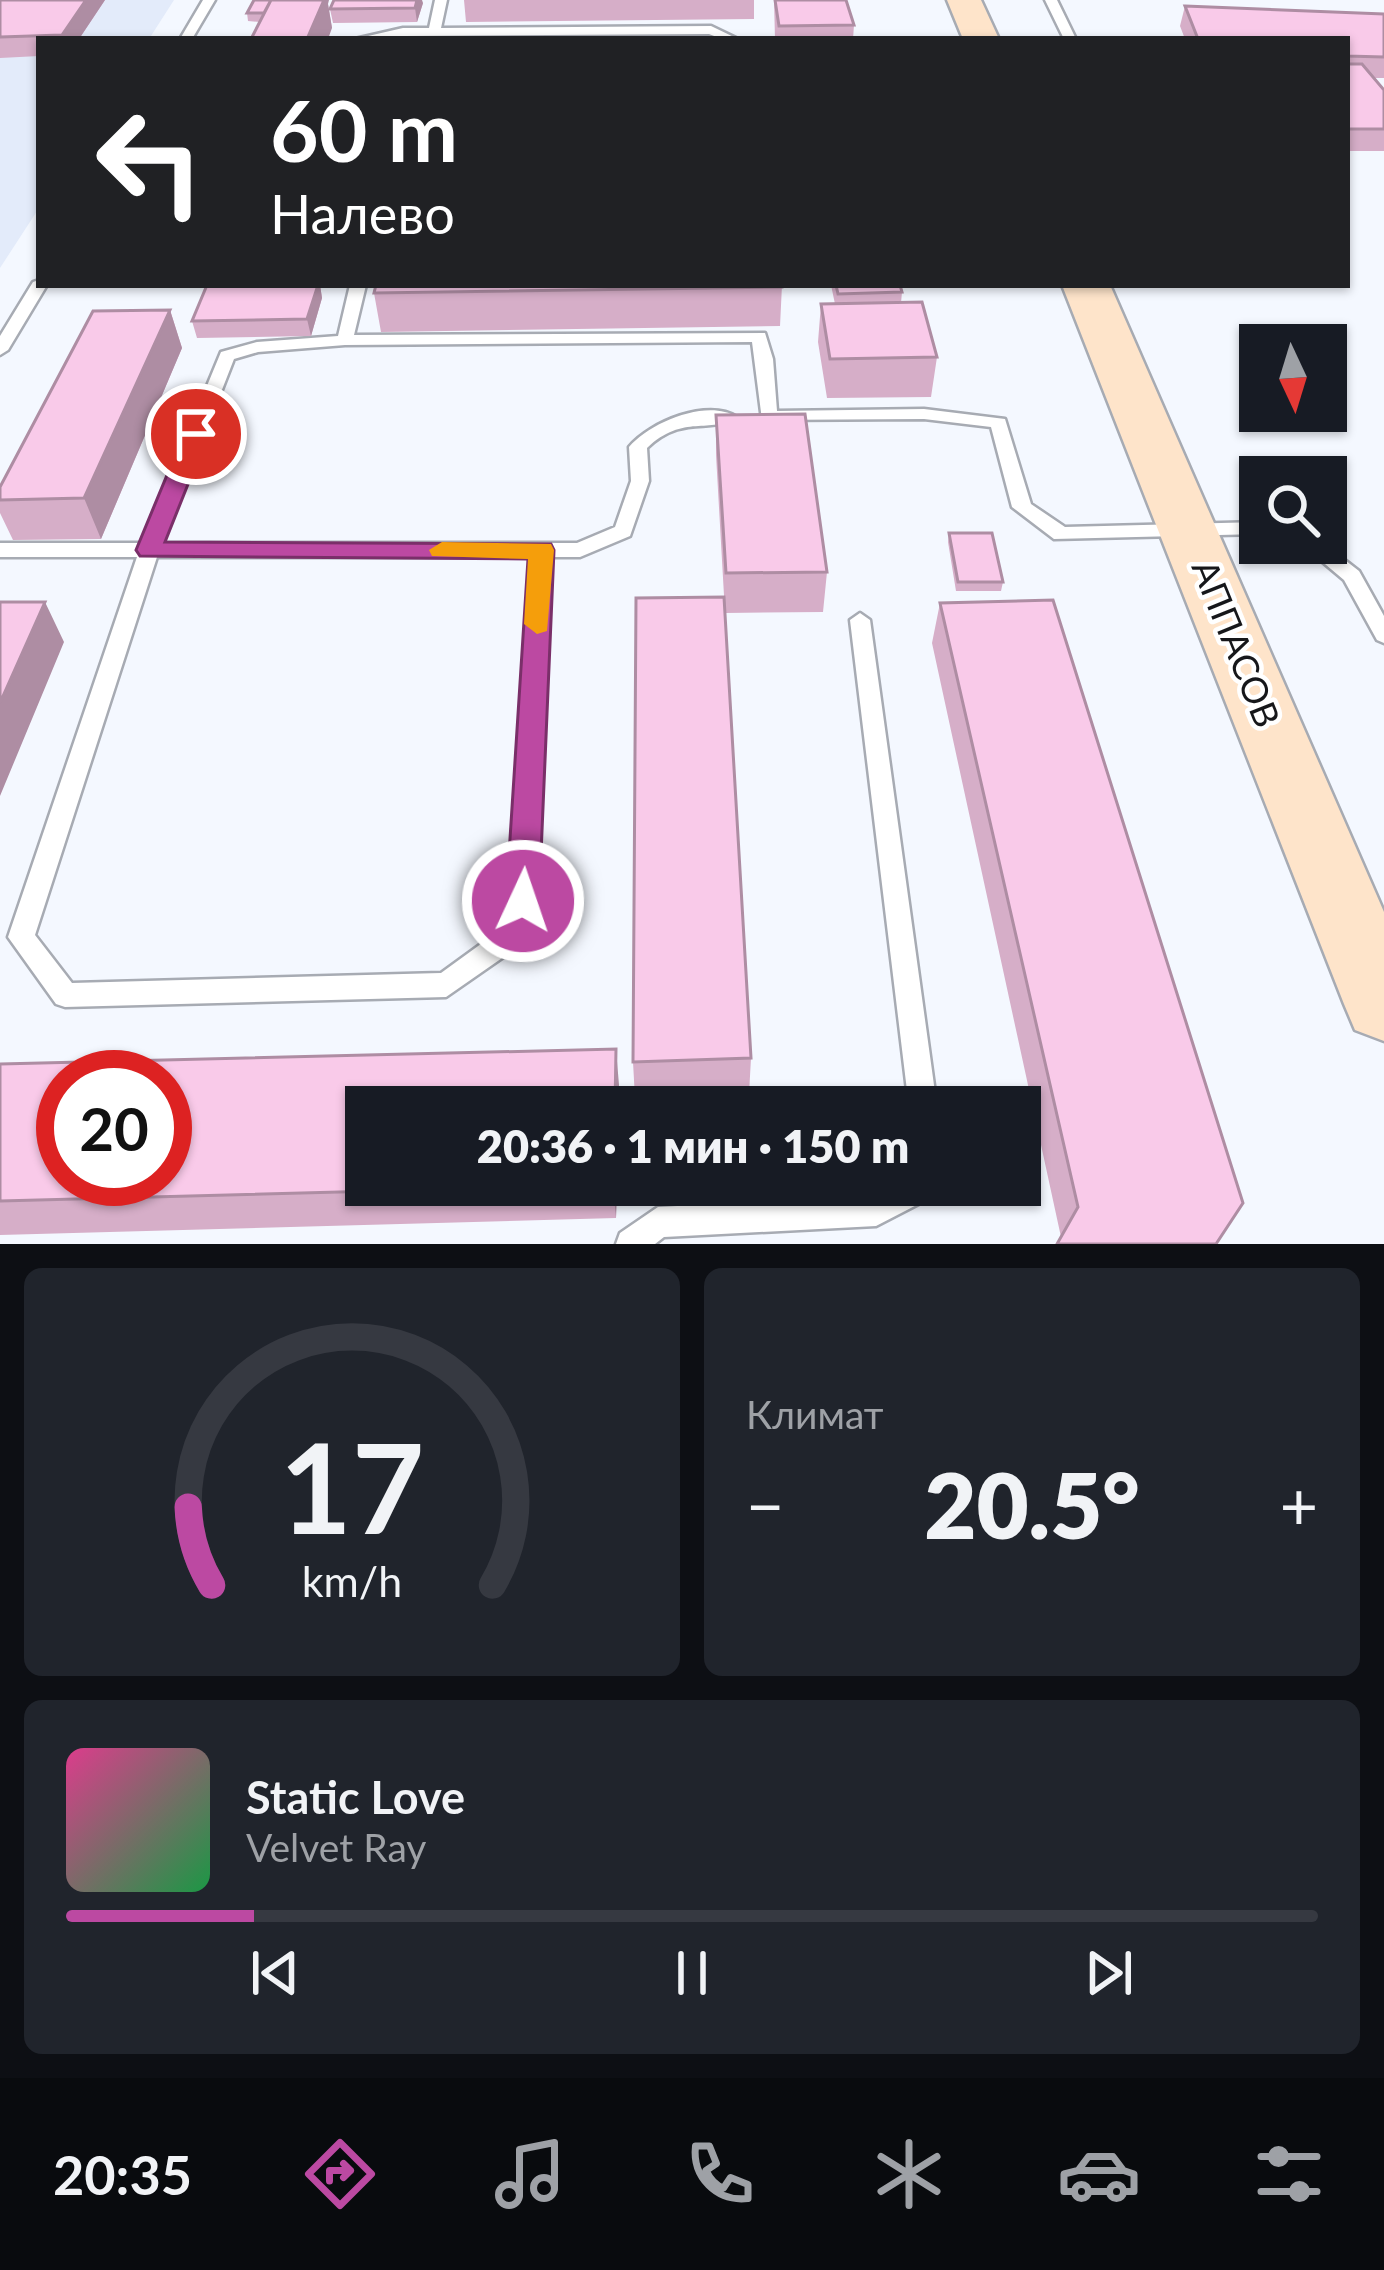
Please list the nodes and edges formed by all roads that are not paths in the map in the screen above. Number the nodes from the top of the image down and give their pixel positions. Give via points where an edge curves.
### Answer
1 (209, 0) edge
2 (442, 0) edge
3 (964, 0) edge
4 (1051, 0) edge
5 (434, 32) junction
6 (188, 36) edge
7 (393, 36) edge
8 (725, 36) edge
9 (980, 36) edge
10 (1069, 36) edge
11 (37, 288) edge
12 (357, 288) edge
13 (1087, 288) edge
14 (345, 340) junction
15 (0, 350) edge
16 (728, 417) edge
17 (1239, 530) edge
18 (1193, 534) junction
19 (0, 550) edge
20 (149, 550) junction
21 (542, 550) junction
22 (1337, 564) edge
23 (860, 620) dead end
24 (1384, 634) edge
25 (1377, 965) edge
26 (919, 1086) edge
27 (885, 1206) edge
28 (631, 1244) edge

1 - 6 lane
2 - 5 lane
3 - 9 street
4 - 10 lane
5 - 7 lane
5 - 8 lane
11 - 15 lane
12 - 14 lane
13 - 18 street, АППАСОВ
14 - 18 lane via 759,337 768,416 924,414 999,423 1022,507 1061,534
14 - 20 lane via 227,356
16 - 21 lane via 680,418 655,428 638,447 640,481 623,531 580,550
17 - 18 lane
18 - 25 street, АППАСОВ
19 - 20 lane
20 - 21 lane
20 - 21 lane via 21,938 65,995 446,985 506,941 523,901
22 - 24 lane
23 - 26 lane
27 - 28 lane via 658,1222

